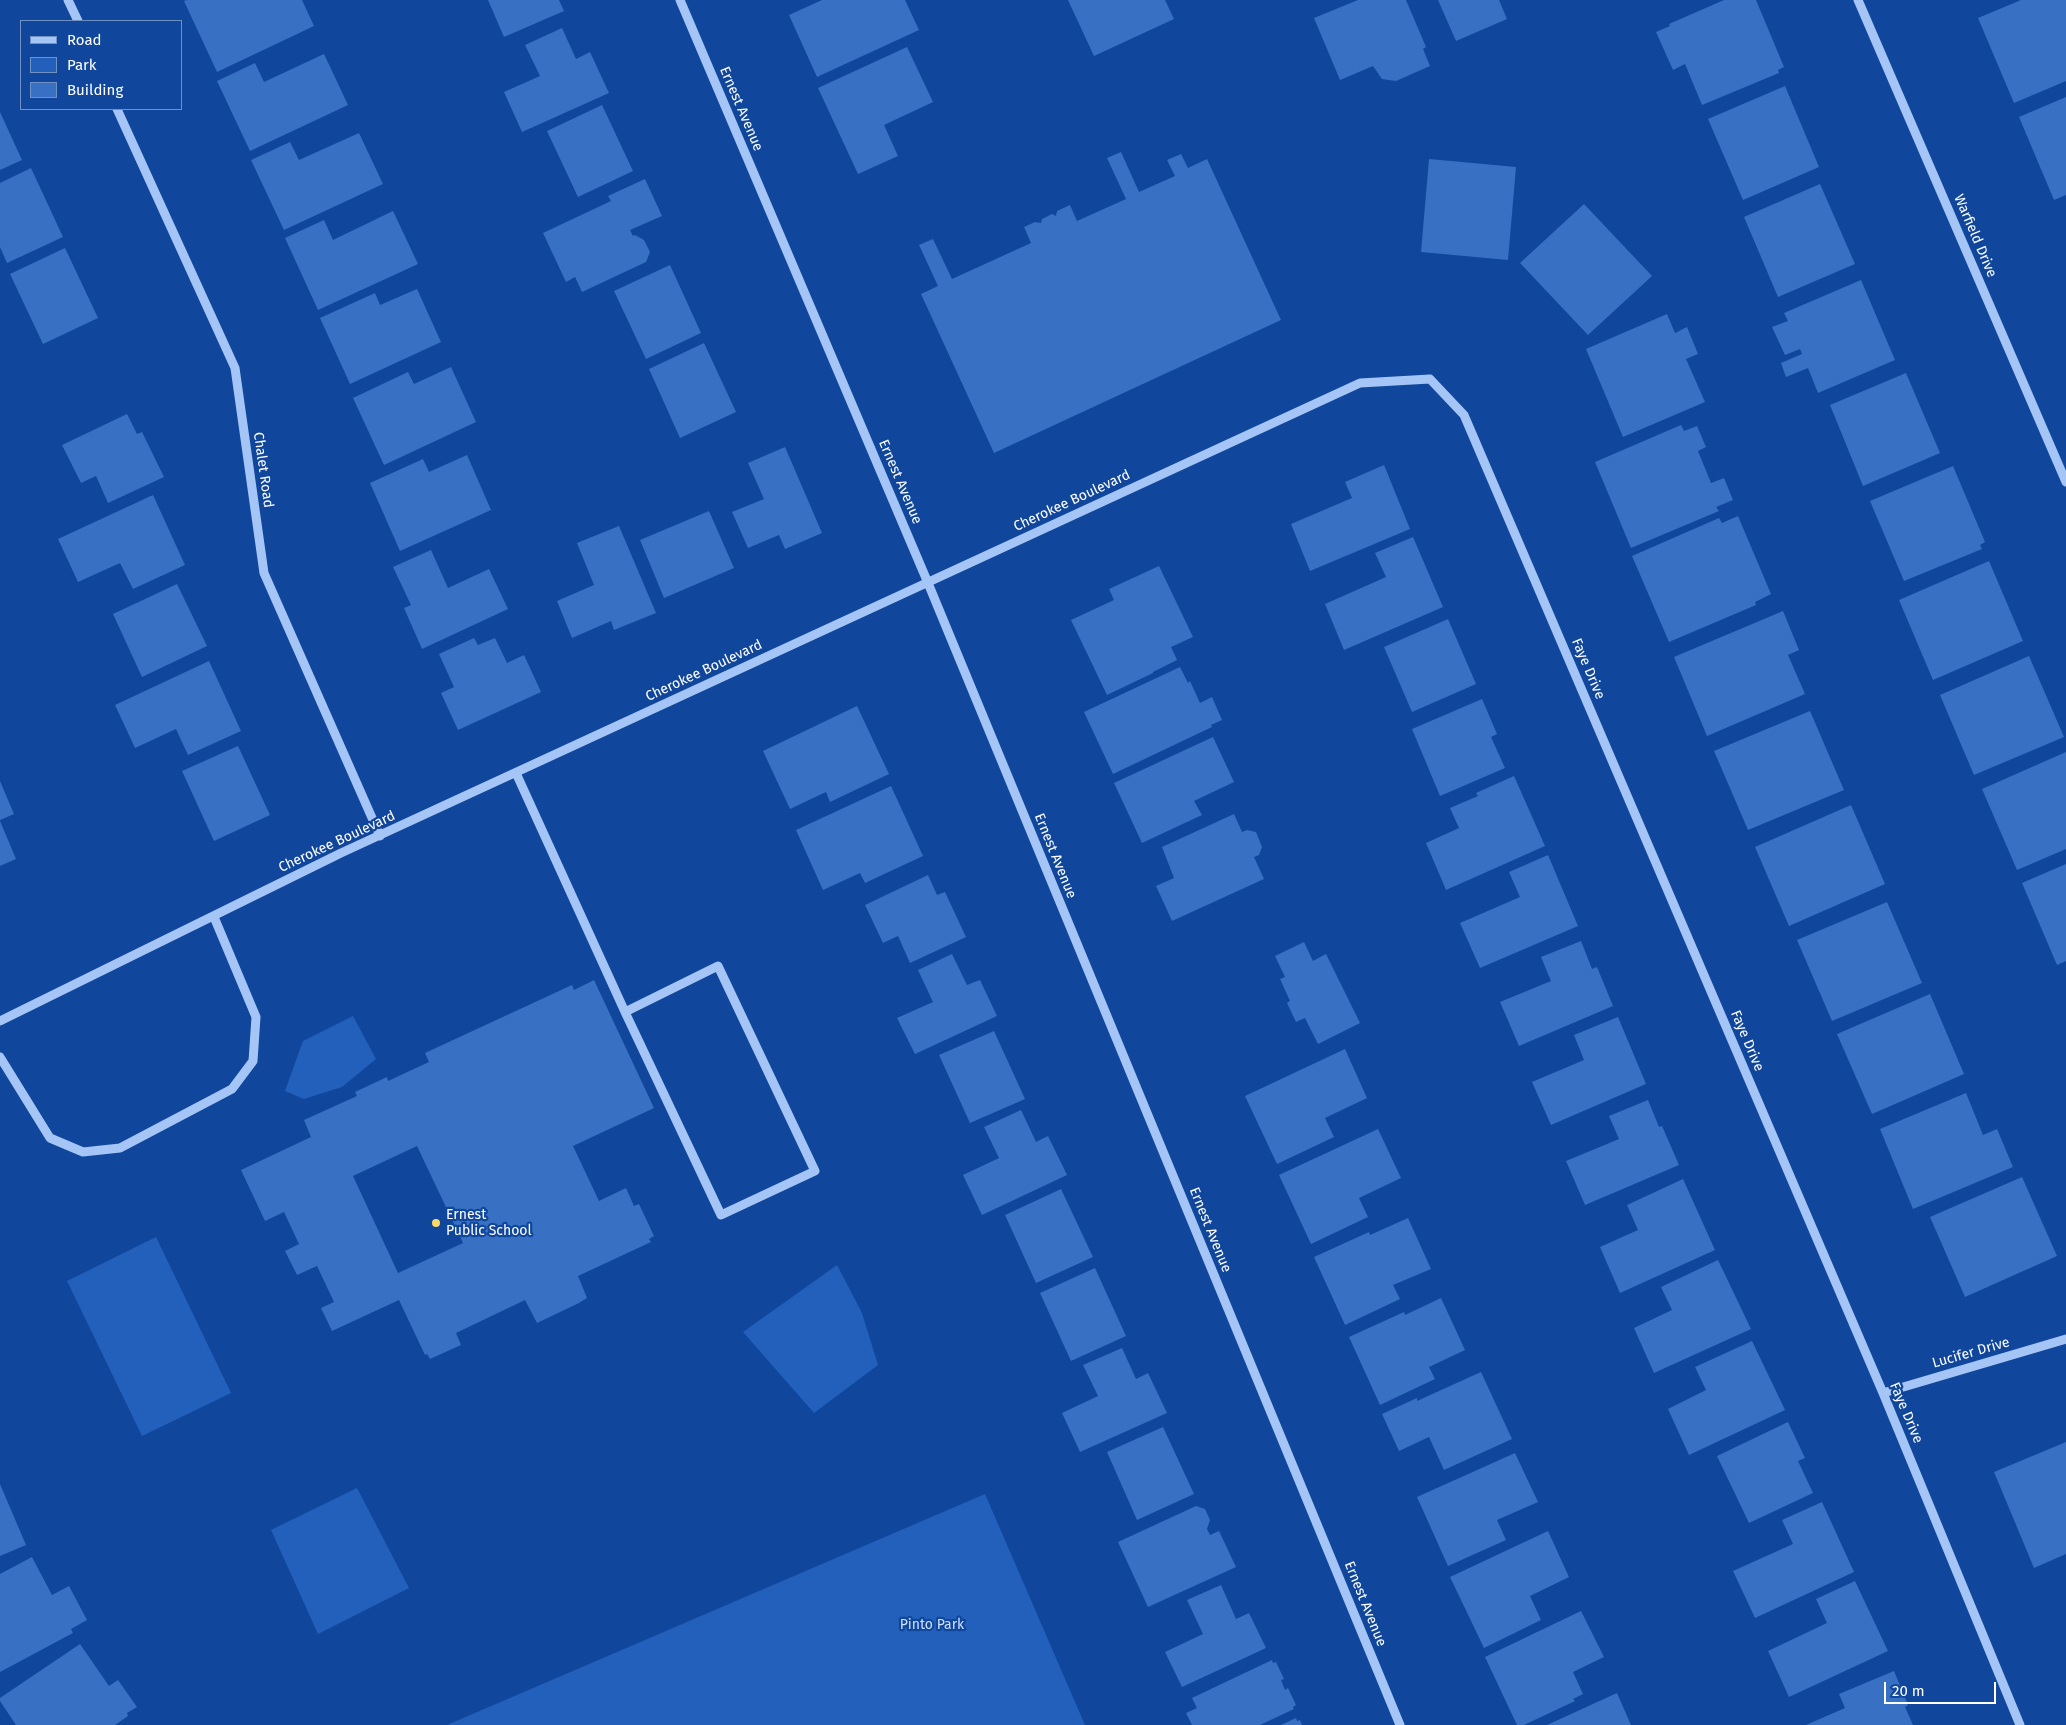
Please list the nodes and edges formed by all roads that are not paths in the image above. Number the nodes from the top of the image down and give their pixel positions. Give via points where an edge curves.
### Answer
1 (68, 0) edge
2 (680, 0) edge
3 (1858, 0) edge
4 (78, 20) edge
5 (117, 110) edge
6 (1430, 379) joint
7 (2066, 482) edge
8 (928, 583) junction
9 (516, 773) junction
10 (380, 836) junction
11 (214, 917) junction
12 (625, 1012) junction
13 (0, 1021) edge
14 (0, 1057) edge
15 (2066, 1339) edge
16 (1883, 1393) junction
17 (1400, 1725) edge
18 (2020, 1725) edge

1 - 4 street
2 - 8 street, Ernest Avenue
3 - 7 street, Warfield Drive
5 - 10 street, Chalet Road via 235,368 264,573
6 - 8 street, Cherokee Boulevard via 1360,383
6 - 16 street, Faye Drive via 1464,415
8 - 9 street, Cherokee Boulevard
8 - 17 street, Ernest Avenue
9 - 10 street, Cherokee Boulevard
9 - 12 street
10 - 11 street, Cherokee Boulevard
11 - 13 street, Cherokee Boulevard
11 - 14 street via 256,1017 253,1061 232,1089 120,1148 84,1152 50,1138
12 - 12 street via 721,1215 815,1171 718,966
15 - 16 street, Lucifer Drive
16 - 18 street, Faye Drive

